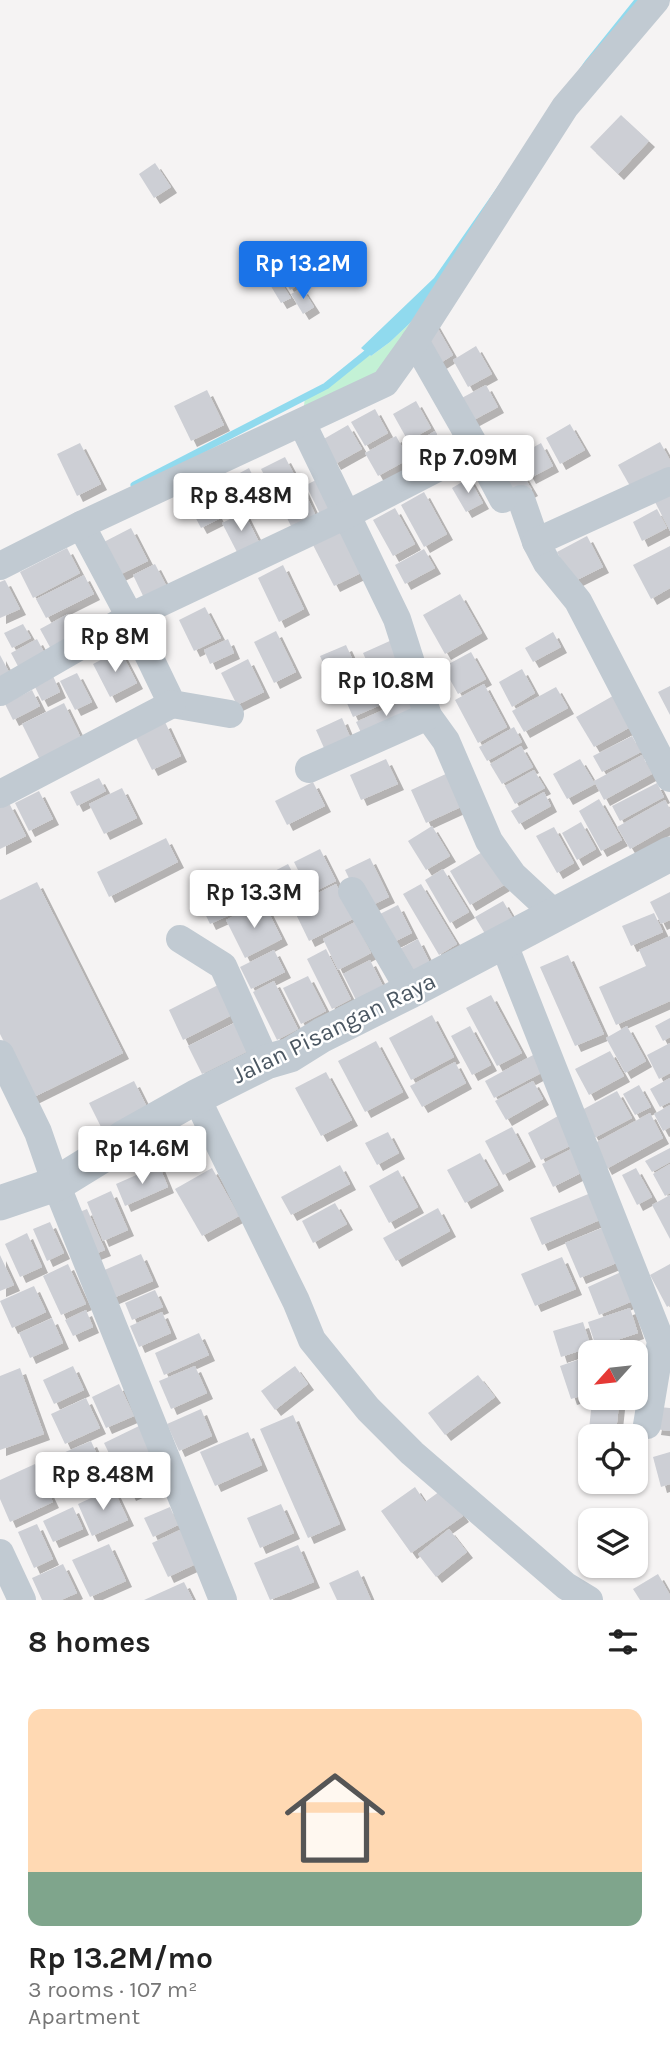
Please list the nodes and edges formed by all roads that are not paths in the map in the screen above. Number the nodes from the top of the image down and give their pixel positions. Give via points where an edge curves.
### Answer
1 (656, 0) edge
2 (415, 341) junction
3 (302, 423) junction
4 (476, 448) junction
5 (670, 481) edge
6 (348, 514) junction
7 (81, 525) junction
8 (536, 542) junction
9 (0, 566) edge
10 (130, 617) junction
11 (0, 692) edge
12 (172, 704) junction
13 (230, 714) dead end
14 (428, 716) junction
15 (309, 769) dead end
16 (670, 778) edge
17 (0, 794) edge
18 (670, 853) edge
19 (352, 891) dead end
20 (555, 914) junction
21 (180, 939) dead end
22 (503, 942) junction
23 (410, 991) junction
24 (0, 1054) edge
25 (265, 1062) junction
26 (197, 1097) junction
27 (56, 1184) junction
28 (0, 1203) edge
29 (647, 1424) edge
30 (0, 1553) edge
31 (22, 1600) edge
32 (223, 1600) edge
33 (589, 1600) edge

1 - 2 street via 565,107
2 - 3 street via 385,383
2 - 4 street
3 - 6 street
3 - 7 street
4 - 6 street
4 - 8 street
5 - 8 street
6 - 10 street
6 - 14 street via 397,620
7 - 9 street
7 - 10 street
8 - 16 street via 578,601
10 - 11 street
10 - 12 street
12 - 13 street
12 - 17 street
14 - 15 street
14 - 20 street via 446,741 489,841 513,875
18 - 20 street, Jalan Pisangan Raya
19 - 23 street
20 - 22 street, Jalan Pisangan Raya
21 - 25 street via 223,966
22 - 23 street, Jalan Pisangan Raya
22 - 29 street via 661,1341
23 - 25 street, Jalan Pisangan Raya via 290,1055
24 - 27 street via 38,1132
25 - 26 street, Jalan Pisangan Raya
26 - 27 street, Jalan Pisangan Raya via 123,1138 108,1153
26 - 33 street via 312,1340 368,1409 412,1452 566,1586
27 - 28 street, Jalan Pisangan Raya
27 - 32 street
30 - 31 street

